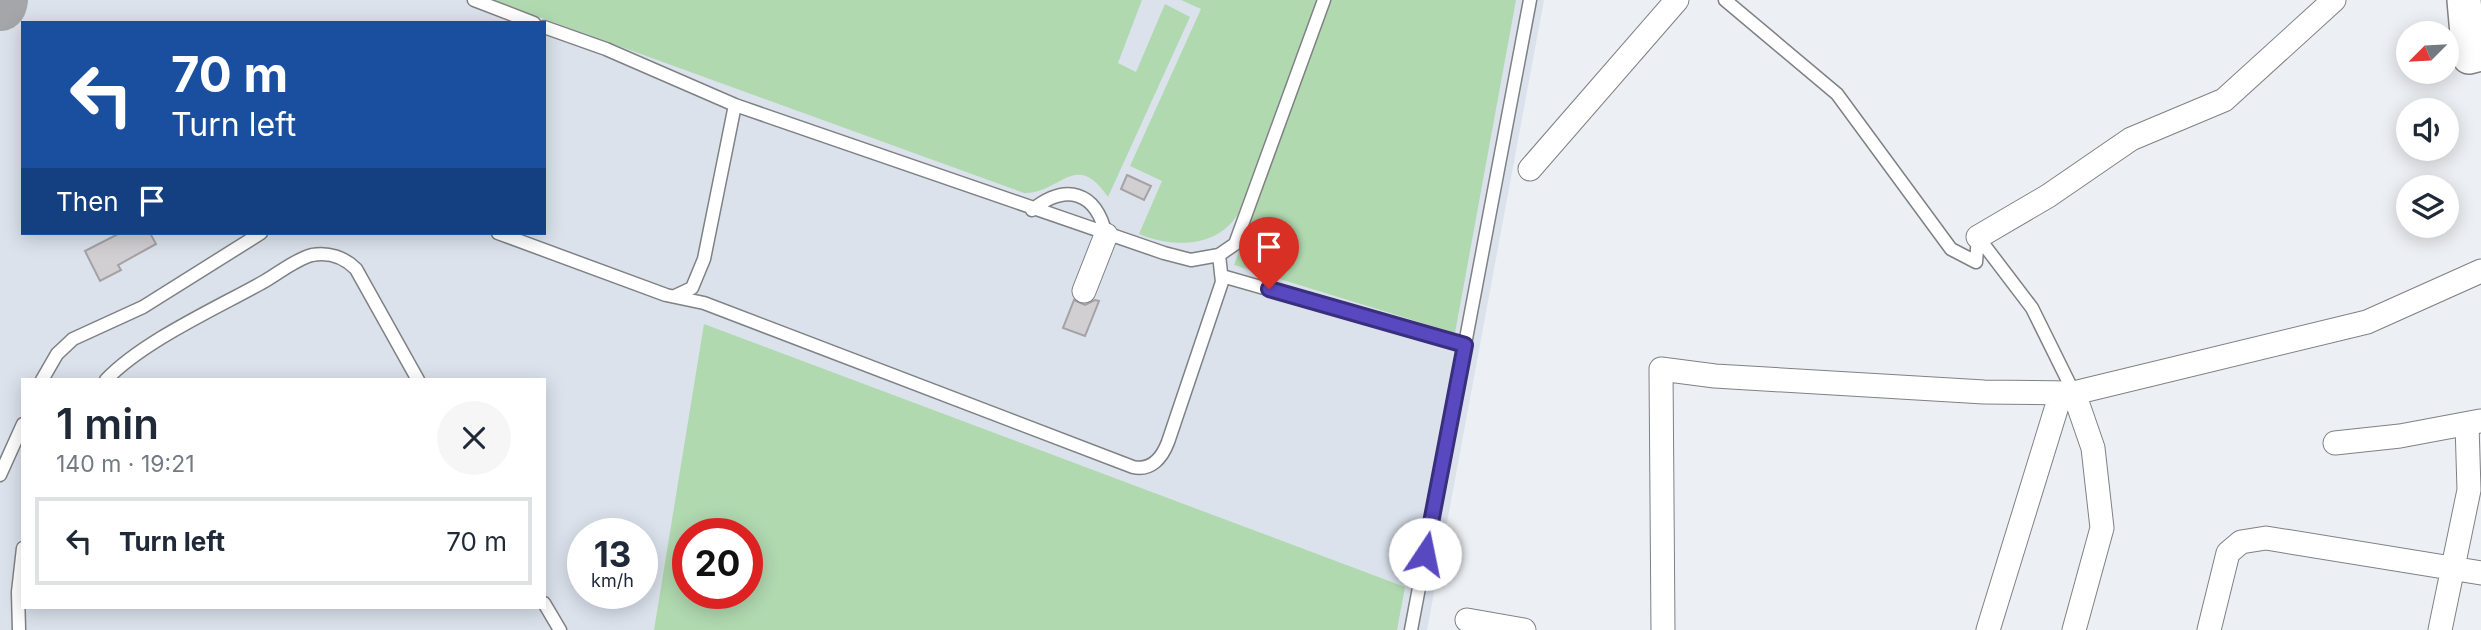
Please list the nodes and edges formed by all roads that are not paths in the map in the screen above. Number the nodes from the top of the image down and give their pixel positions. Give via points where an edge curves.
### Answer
1 (474, 0) edge
2 (1324, 0) edge
3 (1530, 0) edge
4 (1676, 0) edge
5 (1726, 0) edge
6 (2334, 0) edge
7 (2464, 0) edge
8 (2477, 0) edge
9 (529, 21) edge
10 (546, 28) edge
11 (2478, 54) edge
12 (735, 105) junction
13 (1530, 169) dead end
14 (1032, 210) junction
15 (258, 235) edge
16 (504, 235) edge
17 (1106, 235) junction
18 (1978, 237) junction
19 (1219, 255) junction
20 (2481, 271) edge
21 (1222, 276) junction
22 (1084, 291) dead end
23 (674, 296) junction
24 (1465, 345) junction
25 (43, 378) edge
26 (108, 378) edge
27 (417, 378) edge
28 (2068, 393) junction
29 (2474, 422) edge
30 (21, 428) edge
31 (2335, 443) dead end
32 (0, 475) edge
33 (21, 566) edge
34 (2452, 566) junction
35 (2481, 573) edge
36 (546, 606) edge
37 (1466, 620) dead end
38 (19, 630) edge
39 (560, 630) edge
40 (1411, 630) edge
41 (1524, 630) edge
42 (1663, 630) edge
43 (1988, 630) edge
44 (2074, 630) edge
45 (2209, 630) edge
46 (2440, 630) edge

1 - 9 lane
2 - 19 lane via 1235,244
3 - 24 lane
4 - 13 street
5 - 18 lane via 1837,94 1951,249 1976,262
6 - 18 street via 2224,100 2131,139
7 - 11 main road
8 - 11 main road
10 - 12 lane
12 - 14 lane
12 - 23 lane via 704,259 692,288
14 - 17 lane
14 - 17 lane via 1053,197 1077,194 1096,209
15 - 25 lane via 143,307 74,339 57,354
16 - 23 lane
17 - 19 lane via 1191,260
17 - 22 street
18 - 28 lane via 2032,308
19 - 21 lane
20 - 28 street via 2367,322
21 - 23 lane via 1165,449 1156,462 1140,468 782,331
21 - 24 lane
24 - 40 lane
26 - 27 lane via 140,352 304,257 324,254 342,258 356,269
28 - 42 street via 1984,392 1661,369
28 - 43 street
28 - 44 street via 2093,448 2102,528
29 - 31 street
29 - 34 street via 2469,490
30 - 32 lane
33 - 38 lane
34 - 35 street
34 - 45 street via 2266,538 2241,542 2228,553
34 - 46 street
36 - 39 lane
37 - 41 street

